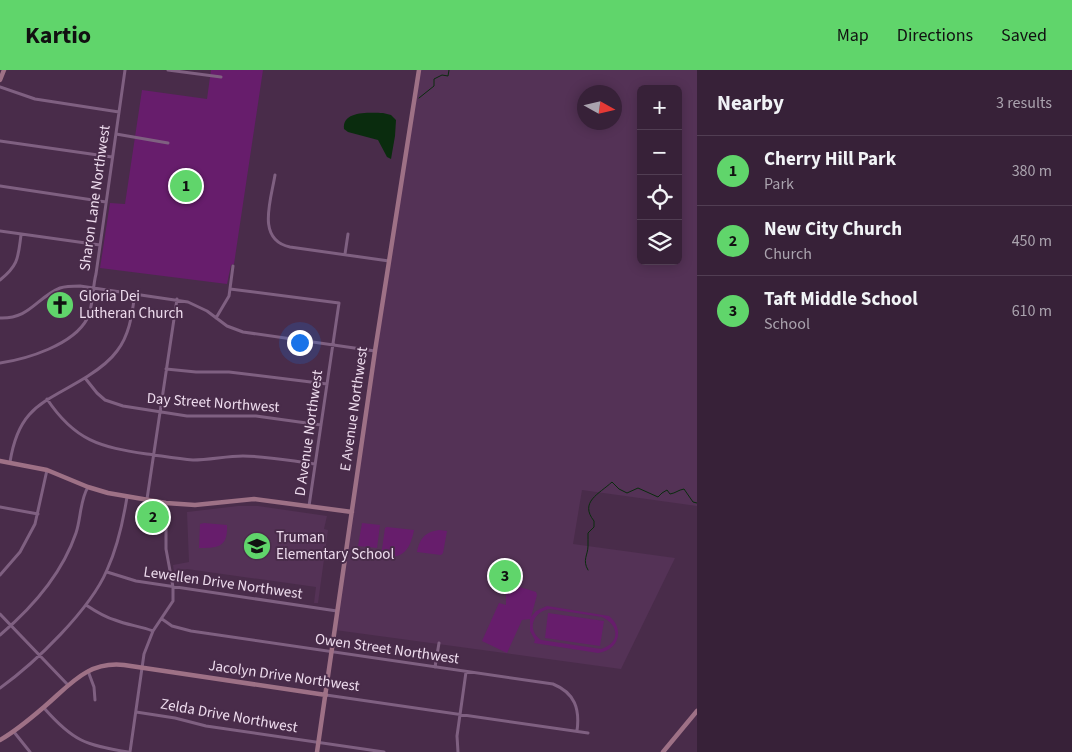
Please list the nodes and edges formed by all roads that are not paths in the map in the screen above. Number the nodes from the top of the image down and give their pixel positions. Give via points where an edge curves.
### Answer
1 (4, 70) edge
2 (125, 70) edge
3 (168, 70) edge
4 (419, 70) edge
5 (221, 77) dead end
6 (0, 80) edge
7 (0, 87) edge
8 (119, 112) junction
9 (116, 134) junction
10 (0, 141) edge
11 (168, 143) dead end
12 (112, 157) junction
13 (275, 175) dead end
14 (0, 186) edge
15 (106, 202) junction
16 (0, 232) edge
17 (21, 234) junction
18 (348, 234) dead end
19 (100, 245) junction
20 (345, 254) junction
21 (389, 261) junction
22 (233, 266) dead end
23 (0, 280) edge
24 (94, 288) junction
25 (230, 289) junction
26 (135, 293) junction
27 (177, 299) junction
28 (0, 318) edge
29 (216, 318) junction
30 (333, 344) junction
31 (376, 350) junction
32 (0, 363) edge
33 (166, 369) junction
34 (85, 378) junction
35 (327, 384) junction
36 (47, 399) junction
37 (160, 412) junction
38 (321, 425) junction
39 (154, 455) junction
40 (0, 461) edge
41 (10, 462) junction
42 (315, 464) junction
43 (48, 470) junction
44 (88, 487) junction
45 (127, 497) junction
46 (147, 500) junction
47 (166, 502) junction
48 (309, 506) junction
49 (0, 507) edge
50 (352, 512) junction
51 (38, 514) junction
52 (107, 572) junction
53 (0, 575) edge
54 (173, 587) junction
55 (86, 605) junction
56 (338, 611) junction
57 (0, 614) edge
58 (162, 619) junction
59 (10, 626) junction
60 (153, 631) junction
61 (0, 635) edge
62 (439, 642) dead end
63 (332, 652) junction
64 (38, 656) junction
65 (435, 667) junction
66 (142, 668) junction
67 (88, 671) junction
68 (466, 672) junction
69 (68, 686) junction
70 (0, 688) edge
71 (326, 695) junction
72 (95, 700) dead end
73 (44, 708) junction
74 (697, 711) edge
75 (136, 712) junction
76 (460, 715) junction
77 (577, 731) junction
78 (14, 732) junction
79 (588, 733) dead end
80 (0, 740) edge
81 (319, 743) junction
82 (30, 752) edge
83 (129, 752) edge
84 (317, 752) edge
85 (384, 752) edge
86 (458, 752) edge
87 (663, 752) edge

1 - 6 street
2 - 8 street, Sharon Lane Northwest
3 - 5 street
4 - 21 street, E Avenue Northwest
7 - 8 street via 35,99
8 - 9 street, Sharon Lane Northwest
9 - 11 street
9 - 12 street, Sharon Lane Northwest
10 - 12 street
12 - 15 street, Sharon Lane Northwest
13 - 20 street via 268,226 273,238 284,246
14 - 15 street
15 - 19 street, Sharon Lane Northwest
16 - 17 street
17 - 19 street
17 - 23 street via 18,259
18 - 20 street
19 - 24 street, Sharon Lane Northwest
20 - 21 street
21 - 31 street, E Avenue Northwest
22 - 25 street
24 - 26 street
24 - 28 street via 62,288 23,314
24 - 32 street, Sharon Lane Northwest via 86,320 70,337 36,355
25 - 29 street
25 - 30 street, D Avenue Northwest via 339,304
26 - 27 street
26 - 34 street via 126,337 103,367
27 - 29 street via 200,307
27 - 33 street
29 - 30 street via 243,332
30 - 31 street
30 - 35 street, D Avenue Northwest
31 - 50 street, E Avenue Northwest
33 - 35 street via 230,372
33 - 37 street
34 - 36 street
34 - 37 street, Day Street Northwest via 105,400
35 - 38 street, D Avenue Northwest
36 - 39 street via 69,426 90,440 116,449
36 - 41 street via 22,423
37 - 38 street, Day Street Northwest via 187,416 256,416
37 - 39 street
38 - 42 street, D Avenue Northwest
39 - 42 street via 192,460 258,456
39 - 46 street
40 - 41 street
41 - 43 street
42 - 48 street, D Avenue Northwest
43 - 44 street
43 - 51 street
44 - 45 street
44 - 59 street via 79,525 63,563 36,600
45 - 46 street
45 - 52 street via 122,526
46 - 47 street
47 - 48 street via 194,505 254,499
47 - 54 street via 166,550
48 - 50 street
49 - 51 street
50 - 56 street, E Avenue Northwest
51 - 53 street via 20,552
52 - 54 street, Lewellen Drive Northwest via 128,580
52 - 55 street
54 - 56 street, Lewellen Drive Northwest
54 - 58 street via 173,602
55 - 60 street via 106,617
55 - 64 street
56 - 63 street, E Avenue Northwest
57 - 59 street
58 - 60 street
58 - 63 street, Owen Street Northwest via 172,626 191,631
59 - 61 street
59 - 64 street
60 - 66 street
62 - 65 street
63 - 65 street, Owen Street Northwest
63 - 71 street, E Avenue Northwest
64 - 69 street
64 - 70 street
65 - 68 street, Owen Street Northwest
66 - 67 street, Jacolyn Drive Northwest via 113,664
66 - 71 street, Jacolyn Drive Northwest
66 - 75 street
67 - 69 street, Jacolyn Drive Northwest
67 - 72 street
68 - 76 street
68 - 77 street, Owen Street Northwest via 553,684 561,688 576,705
69 - 73 street, Jacolyn Drive Northwest
71 - 76 street, Jacolyn Drive Northwest
71 - 81 street, E Avenue Northwest
73 - 78 street, Jacolyn Drive Northwest
73 - 83 street via 62,728 80,741
74 - 87 street
75 - 81 street, Zelda Drive Northwest
75 - 83 street
76 - 77 street, Jacolyn Drive Northwest
76 - 86 street
77 - 79 street, Jacolyn Drive Northwest
78 - 80 street, Jacolyn Drive Northwest
78 - 82 street
81 - 84 street, E Avenue Northwest
81 - 85 street, Zelda Drive Northwest

